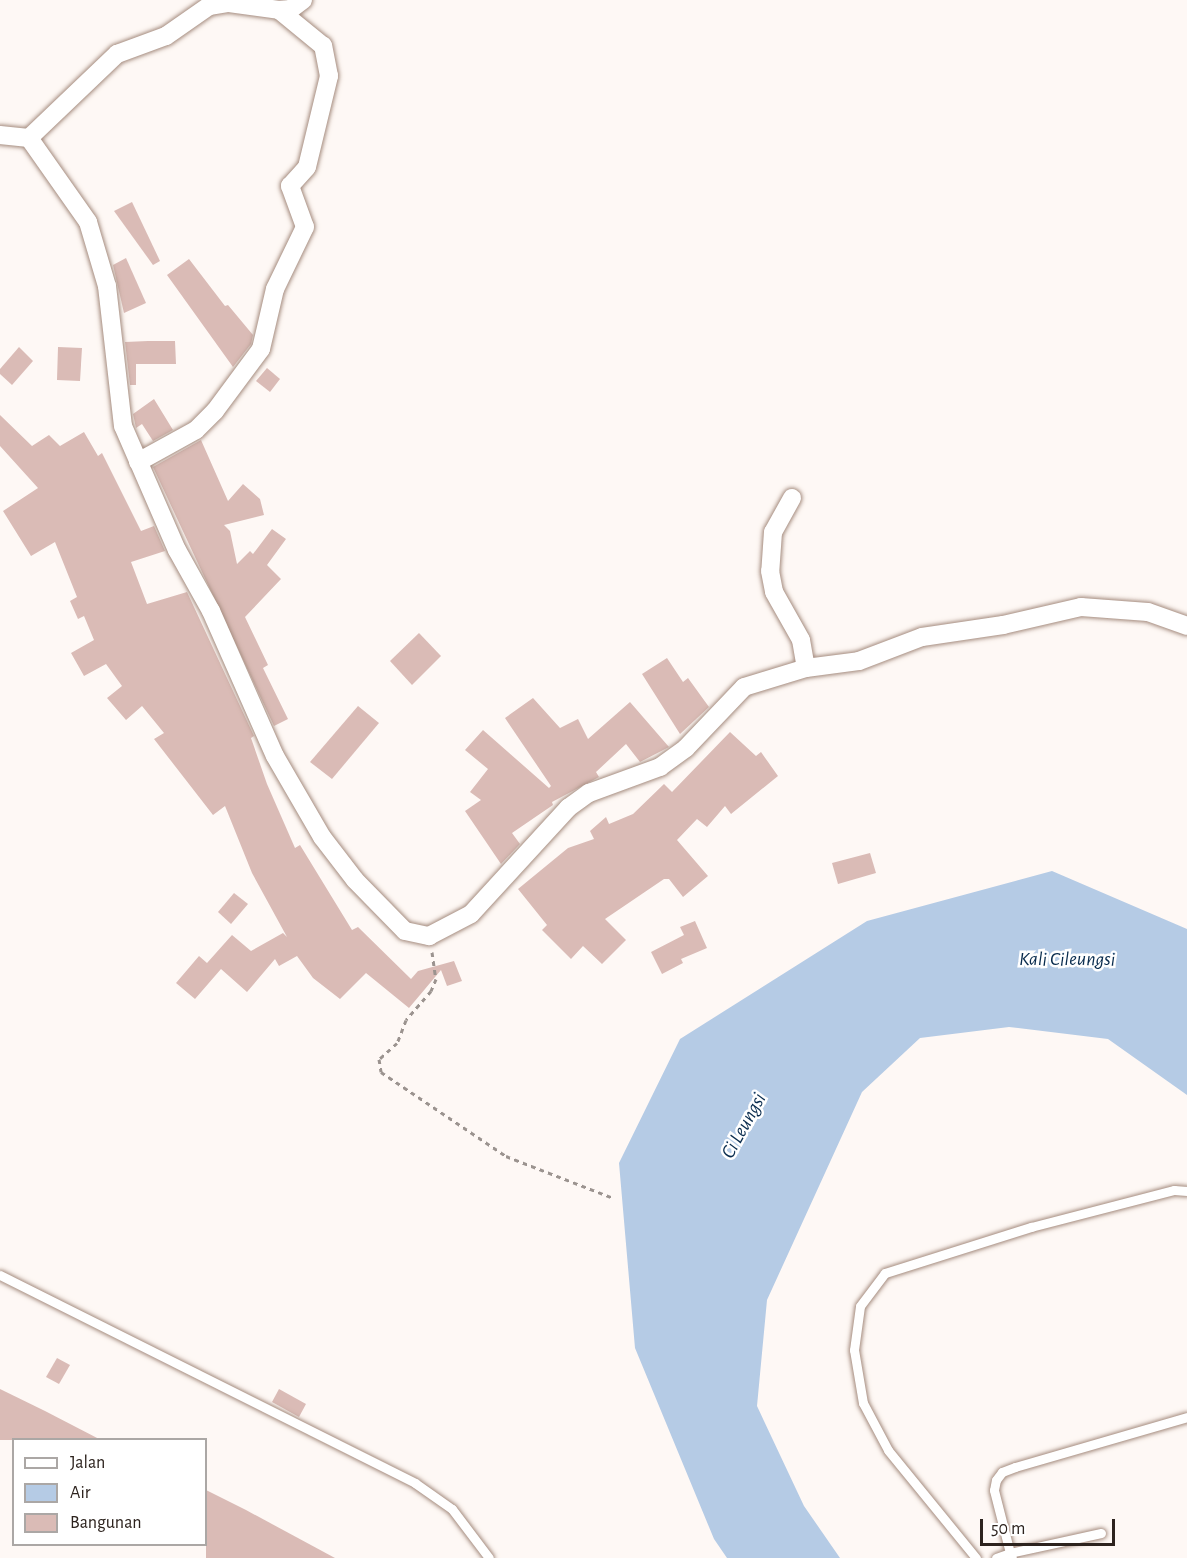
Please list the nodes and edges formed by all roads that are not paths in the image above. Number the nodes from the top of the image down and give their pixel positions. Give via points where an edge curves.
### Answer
1 (303, 0) edge
2 (279, 10) junction
3 (0, 135) edge
4 (29, 138) junction
5 (138, 462) junction
6 (792, 498) dead end
7 (1187, 626) edge
8 (806, 668) junction
9 (1187, 1191) edge
10 (0, 1275) edge
11 (1187, 1417) edge
12 (1101, 1533) dead end
13 (1011, 1555) edge
14 (489, 1558) edge
15 (976, 1558) edge
16 (996, 1558) edge

1 - 2 street via 291,9
2 - 4 street via 229,3 209,6 165,36 117,54
2 - 5 street via 323,46 329,76 307,167 290,186 305,227 275,289 261,349 215,411 196,429
3 - 4 street
4 - 5 street via 74,198 96,246 107,286 123,426
5 - 8 street via 177,549 211,611 275,756 322,837 396,925 418,936 429,936 471,914 568,808 589,793 660,766 686,748 744,687
6 - 8 street via 773,532 770,571 774,592 801,640
7 - 8 street via 1148,612 1081,607 1003,625 922,637 860,661
9 - 15 lane via 1174,1190 1031,1227 885,1273 860,1306 854,1350 863,1403 888,1450
10 - 14 lane via 415,1483 452,1509
11 - 13 lane via 1002,1472 994,1490
12 - 13 lane
13 - 16 lane

